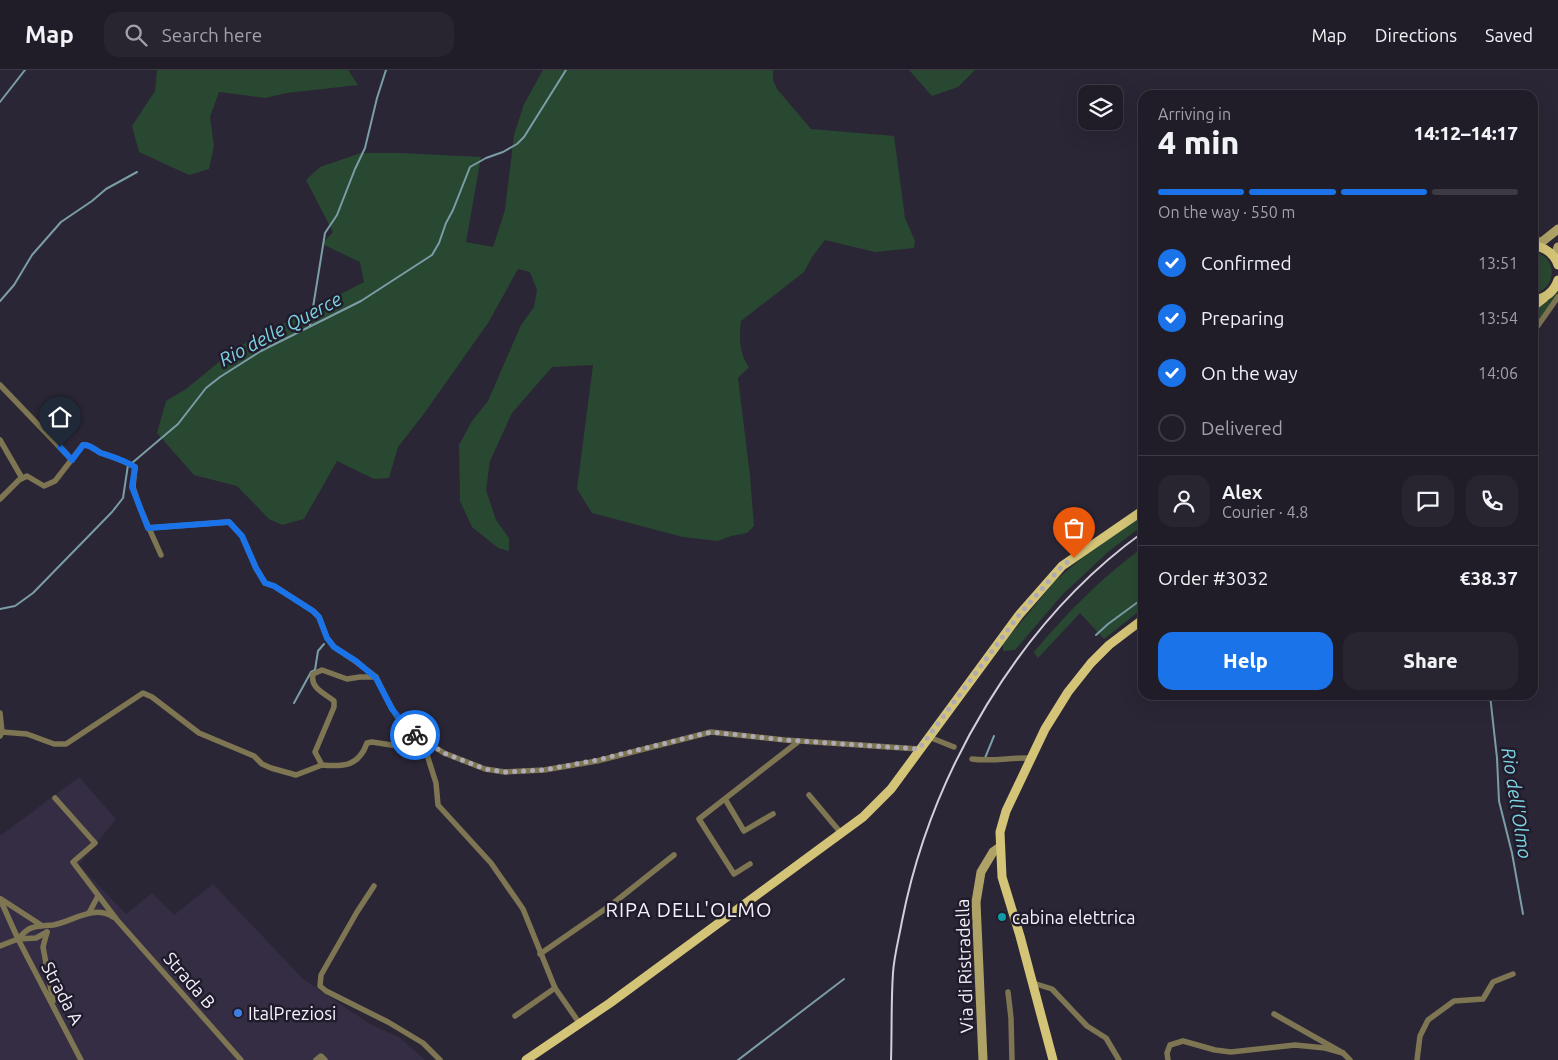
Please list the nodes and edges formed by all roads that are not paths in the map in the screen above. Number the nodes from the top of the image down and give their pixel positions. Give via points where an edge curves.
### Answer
1 (1558, 229) edge
2 (1538, 242) edge
3 (1538, 246) edge
4 (1558, 247) edge
5 (1557, 261) edge
6 (1558, 283) edge
7 (1558, 297) edge
8 (1544, 298) junction
9 (1538, 299) edge
10 (1538, 303) edge
11 (1538, 325) edge
12 (0, 384) edge
13 (0, 440) edge
14 (72, 460) junction
15 (22, 478) junction
16 (0, 499) edge
17 (1138, 514) edge
18 (148, 528) junction
19 (161, 555) dead end
20 (1138, 623) edge
21 (376, 678) junction
22 (0, 713) edge
23 (1, 734) edge
24 (929, 737) junction
25 (799, 741) junction
26 (423, 742) junction
27 (954, 747) dead end
28 (919, 749) junction
29 (1032, 758) junction
30 (972, 759) dead end
31 (322, 765) junction
32 (809, 795) dead end
33 (55, 798) dead end
34 (725, 799) junction
35 (773, 814) dead end
36 (841, 834) junction
37 (1000, 848) junction
38 (674, 855) dead end
39 (750, 864) dead end
40 (374, 886) dead end
41 (98, 896) junction
42 (0, 899) edge
43 (88, 913) junction
44 (118, 920) junction
45 (41, 925) junction
46 (54, 925) junction
47 (47, 932) junction
48 (18, 939) junction
49 (0, 946) edge
50 (540, 954) junction
51 (1513, 974) dead end
52 (1034, 983) junction
53 (555, 988) junction
54 (1008, 992) dead end
55 (54, 1008) junction
56 (1274, 1014) dead end
57 (515, 1016) dead end
58 (580, 1024) junction
59 (1343, 1053) junction
60 (81, 1060) edge
61 (241, 1060) edge
62 (316, 1060) edge
63 (325, 1060) edge
64 (440, 1060) edge
65 (526, 1060) edge
66 (983, 1060) edge
67 (1012, 1060) edge
68 (1053, 1060) edge
69 (1119, 1060) edge
70 (1168, 1060) edge
71 (1350, 1060) edge
72 (1418, 1060) edge

1 - 2 street
3 - 5 main road
4 - 5 street
6 - 8 main road
7 - 11 street
8 - 9 main road
8 - 10 main road
12 - 14 street
13 - 15 street
14 - 15 street via 55,481 44,486 27,476
14 - 18 street via 87,444 135,467 132,487
15 - 16 street
17 - 24 main road via 1062,566 1019,615
18 - 19 street
18 - 21 street via 229,522 242,536 265,583 313,611 334,647
20 - 29 main road via 1091,663 1045,729
21 - 26 street via 404,724
21 - 31 street via 347,679 322,670 313,674 315,687 334,701 314,752
22 - 23 street
23 - 31 street via 27,734 54,744 66,744 143,693 200,733 254,756 271,768 296,775
24 - 27 street
24 - 28 main road
25 - 26 street via 711,732 597,760 544,770 505,772 485,769
25 - 28 street
25 - 34 street
26 - 31 street via 398,746 367,743 359,758 350,765
26 - 50 street via 436,784 438,805 491,863 523,909
28 - 36 main road via 891,789
29 - 30 street
29 - 37 main road via 1006,812 1000,832
32 - 36 street
33 - 41 street, Strada B via 95,843 73,862
34 - 35 street via 744,831
34 - 39 street via 699,819 734,874
36 - 58 main road
37 - 52 main road via 1002,877
37 - 66 street, Via di Ristradella via 992,852 981,872 976,902
38 - 50 street via 611,905
40 - 64 street via 321,975 320,986 423,1042
41 - 43 street
41 - 44 street, Strada B
42 - 45 street
42 - 48 street, Strada A
43 - 44 street via 103,913
43 - 46 street
44 - 61 street, Strada B
45 - 46 street
45 - 48 street via 29,929
46 - 47 street
47 - 48 street via 36,938
47 - 55 street via 43,947
48 - 49 street
48 - 55 street, Strada A
50 - 53 street
51 - 72 street via 1493,982 1483,999 1454,1001 1428,1020 1420,1036
52 - 68 main road
52 - 69 street via 1052,989 1087,1026 1106,1038
53 - 57 street
53 - 58 street
54 - 67 street
55 - 60 street, Strada A
56 - 59 street
58 - 65 main road
59 - 70 street via 1295,1045 1231,1052 1183,1042 1170,1045
59 - 71 street
62 - 63 street via 321,1056

